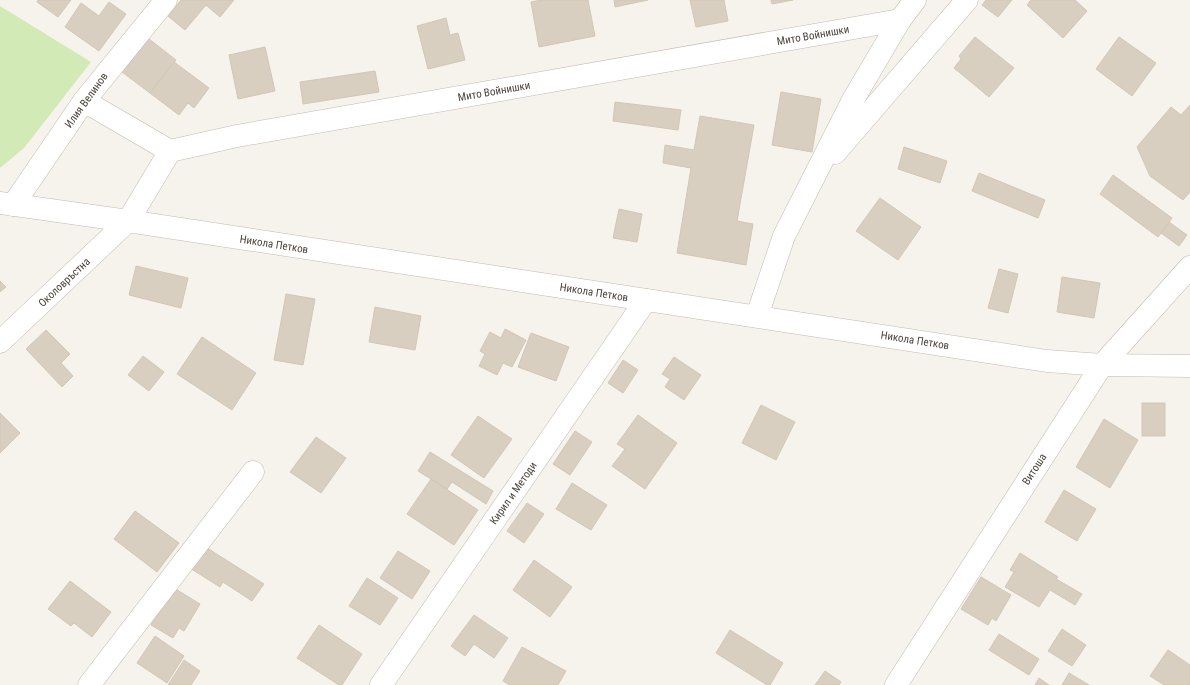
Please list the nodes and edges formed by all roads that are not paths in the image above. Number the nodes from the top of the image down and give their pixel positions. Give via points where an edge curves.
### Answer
1 (166, 0) edge
2 (915, 0) edge
3 (966, 0) edge
4 (900, 20) junction
5 (84, 101) junction
6 (170, 151) junction
7 (816, 176) junction
8 (7, 204) edge
9 (128, 221) junction
10 (1190, 267) edge
11 (646, 300) junction
12 (757, 316) junction
13 (0, 342) edge
14 (1102, 365) junction
15 (1190, 366) edge
16 (253, 472) dead end
17 (89, 685) edge
18 (381, 685) edge
19 (896, 685) edge

1 - 5 street, Илия Велинов
2 - 4 street
3 - 7 street
4 - 6 street, Мито Войнишки via 237,136
4 - 7 street via 854,98
5 - 6 street
5 - 8 street, Илия Велинов
6 - 9 street
7 - 12 street via 784,236
8 - 9 street, Никола Петков
9 - 11 street, Никола Петков
9 - 13 street, Околовръстна
10 - 14 street, Витоша
11 - 12 street, Никола Петков
11 - 18 street, Кирил и Методи
12 - 14 street, Никола Петков via 1047,360
14 - 15 street, Никола Петков
14 - 19 street, Витоша
16 - 17 street

